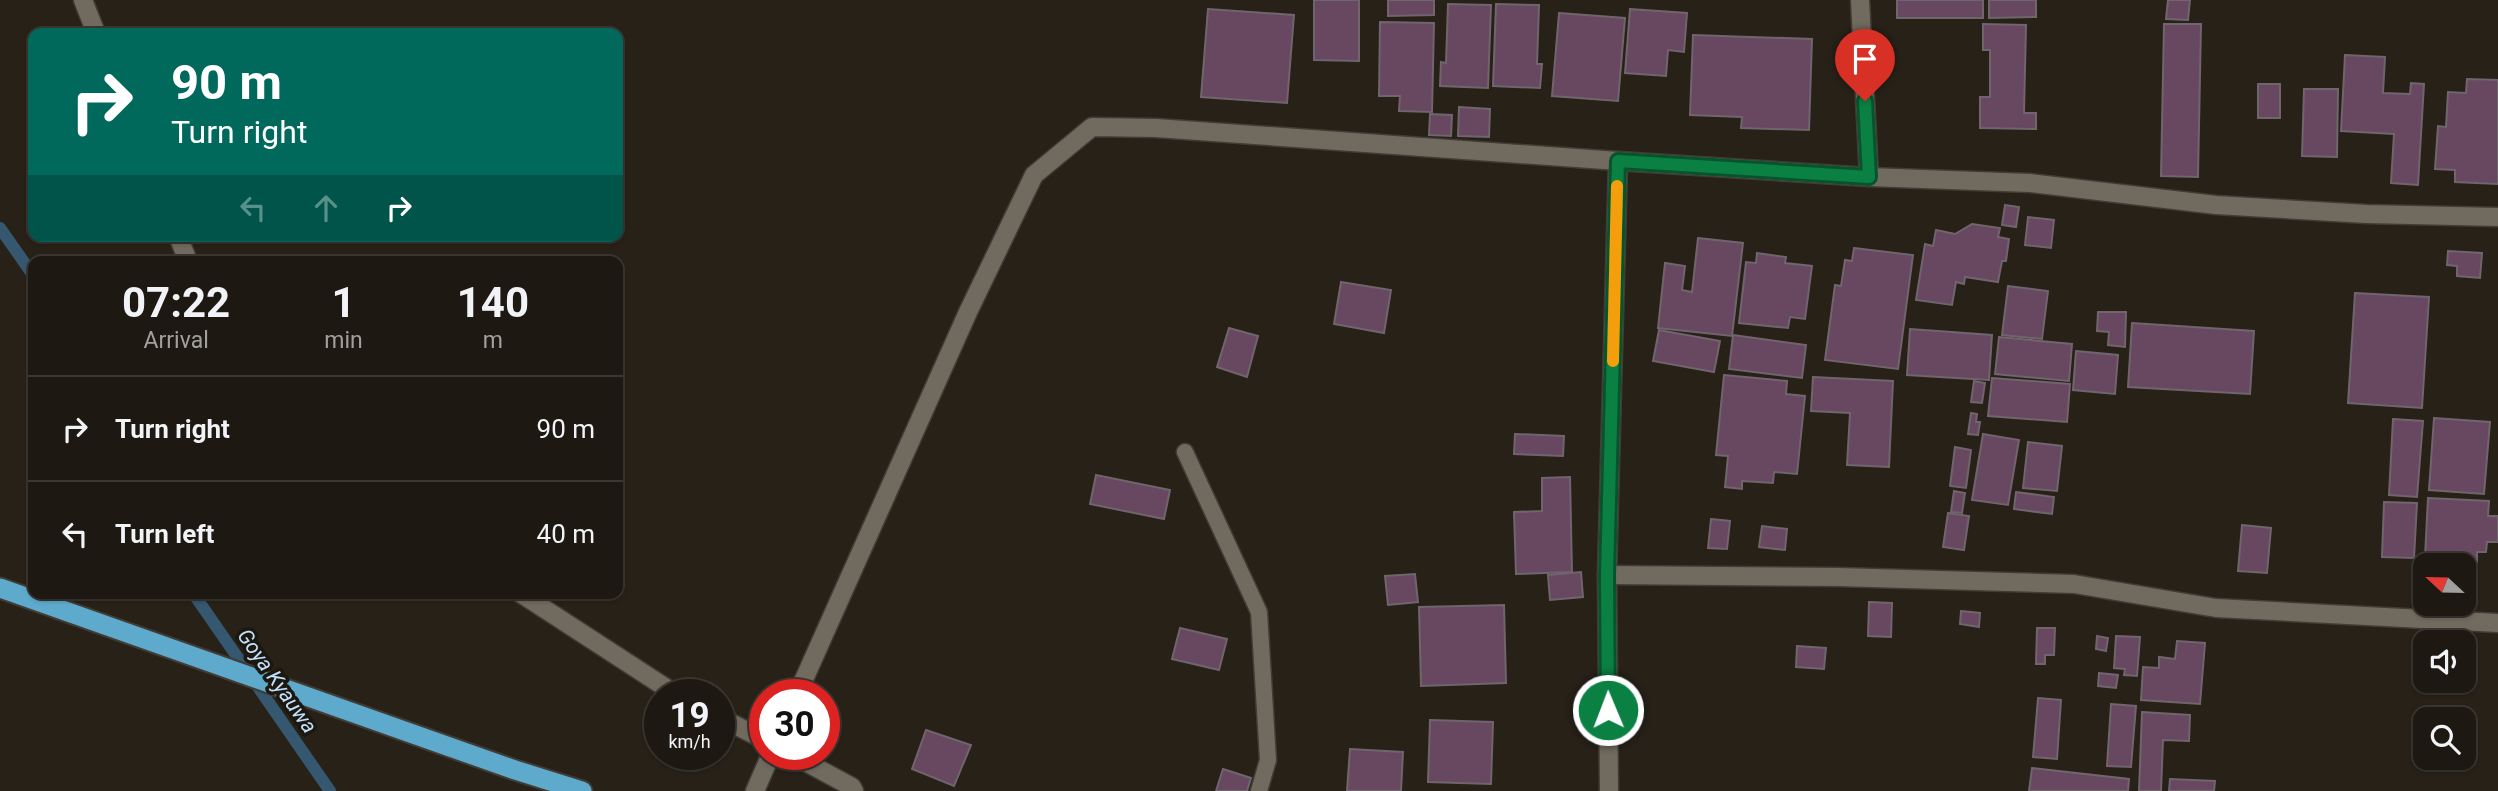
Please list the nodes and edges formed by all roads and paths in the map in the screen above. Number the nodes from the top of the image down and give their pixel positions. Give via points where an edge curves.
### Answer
1 (83, 0) edge
2 (1860, 0) edge
3 (94, 28) edge
4 (1618, 161) junction
5 (1869, 177) junction
6 (2498, 217) edge
7 (1185, 452) dead end
8 (1607, 575) junction
9 (0, 588) edge
10 (28, 597) edge
11 (33, 599) edge
12 (529, 599) edge
13 (2498, 623) edge
14 (652, 679) edge
15 (804, 679) edge
16 (764, 770) edge
17 (821, 770) edge
18 (582, 791) edge
19 (755, 791) edge
20 (854, 791) edge
21 (1259, 791) edge
22 (1609, 791) edge

1 - 3 street
2 - 5 street
4 - 5 street
4 - 8 street
4 - 15 street via 1092,127 1034,175
5 - 6 street via 2030,183 2216,205
7 - 21 lane via 1259,612 1268,760
8 - 13 street via 2074,584 2216,608
8 - 22 street
9 - 10 highway
11 - 18 highway
12 - 14 street
16 - 19 street
17 - 20 street

